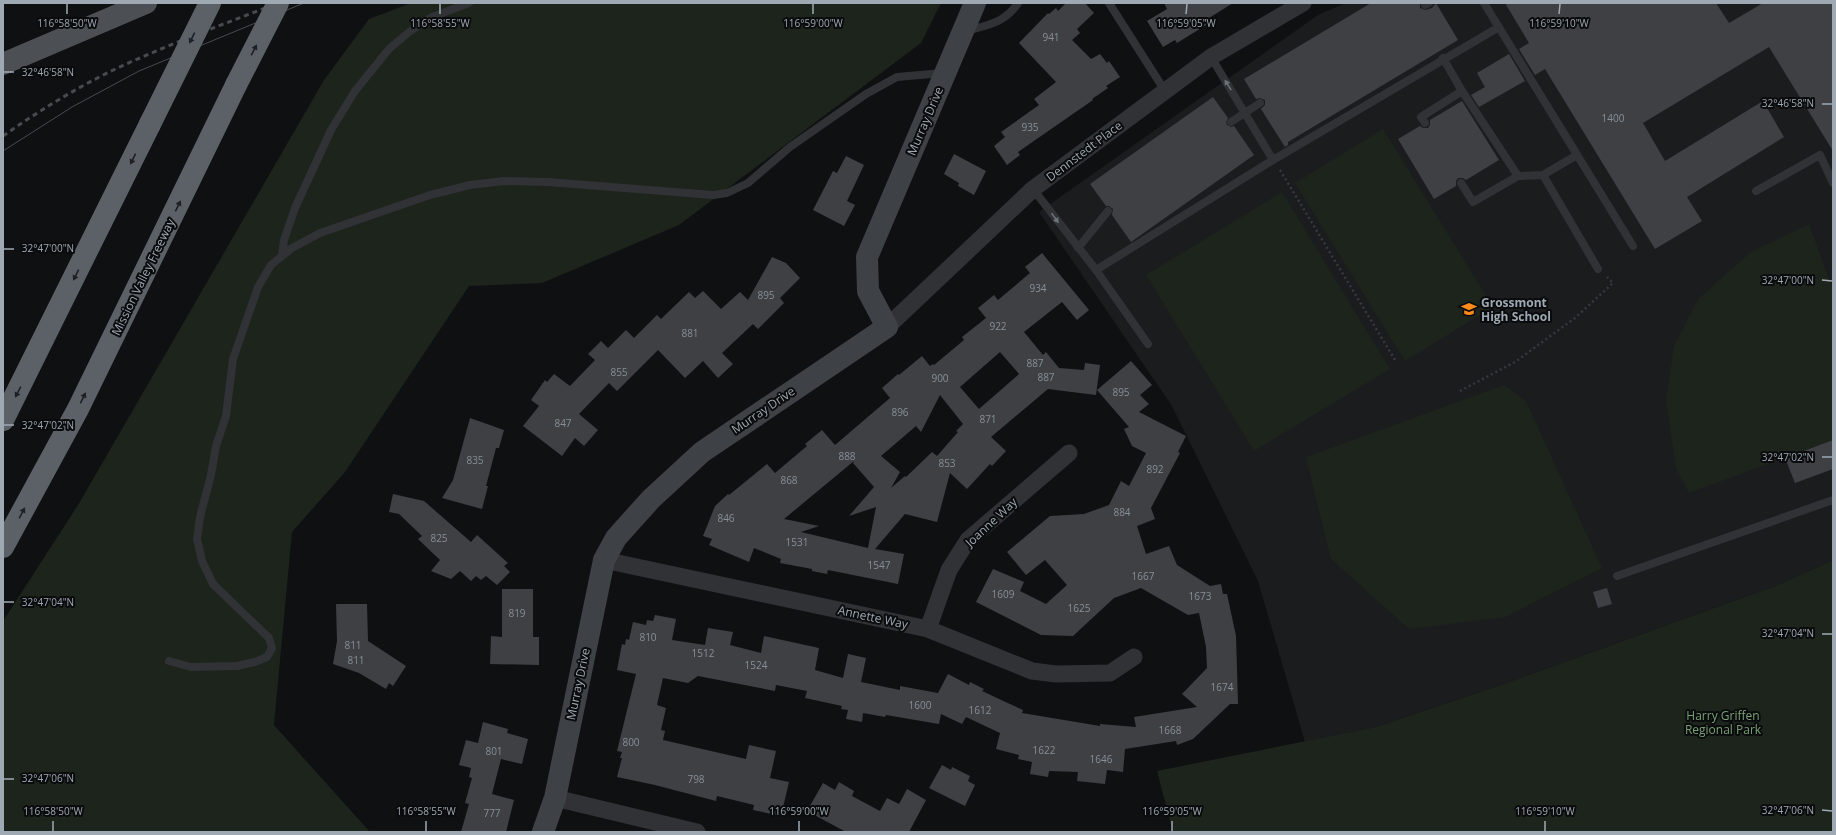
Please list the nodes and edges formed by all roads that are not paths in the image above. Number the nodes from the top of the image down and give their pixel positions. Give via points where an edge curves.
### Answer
1 (146, 3) edge
2 (210, 3) edge
3 (278, 3) edge
4 (469, 3) edge
5 (975, 3) edge
6 (1018, 3) edge
7 (1109, 3) edge
8 (1303, 3) edge
9 (1484, 3) edge
10 (1499, 27) junction
11 (964, 31) junction
12 (1211, 57) junction
13 (1443, 58) junction
14 (3, 64) edge
15 (946, 73) junction
16 (1165, 91) junction
17 (1462, 91) junction
18 (1260, 104) dead end
19 (1245, 113) junction
20 (1231, 122) dead end
21 (1425, 123) dead end
22 (1577, 155) junction
23 (1274, 160) junction
24 (1544, 175) junction
25 (1518, 176) junction
26 (1833, 182) edge
27 (1461, 183) dead end
28 (1033, 189) junction
29 (1756, 191) dead end
30 (1108, 211) dead end
31 (1633, 246) dead end
32 (1078, 248) junction
33 (282, 256) junction
34 (1598, 269) dead end
35 (1096, 270) junction
36 (887, 327) junction
37 (1148, 344) dead end
38 (3, 420) edge
39 (1069, 454) dead end
40 (1833, 500) edge
41 (3, 547) edge
42 (604, 560) junction
43 (1616, 576) dead end
44 (928, 629) junction
45 (1134, 657) dead end
46 (169, 661) dead end
47 (555, 798) junction
48 (543, 832) edge
49 (698, 832) edge

1 - 14 main road
2 -> 38 highway, bridge
41 -> 3 highway, Mission Valley Freeway, bridge via 78,408
4 - 33 lane via 432,18 409,32 389,48 355,91 331,130 295,208 284,240
5 - 11 street, Murray Drive
6 - 11 lane via 1013,11 996,24
7 - 16 lane
8 - 12 street, Dennstedt Place
9 - 10 lane
10 - 13 lane
10 - 22 lane
11 - 15 street, Murray Drive
12 - 16 street, Dennstedt Place
19 -> 12 lane
13 - 17 lane
13 - 23 lane
15 - 33 lane via 897,77 866,94 790,147 748,183 727,193 713,195 548,182 504,181 470,185 430,195 351,222 306,240
15 - 36 street, Murray Drive via 867,257 868,291
16 - 28 street, Dennstedt Place
17 - 21 lane via 1421,117
17 - 25 lane
18 - 19 lane
19 - 20 lane
19 - 23 lane
22 - 24 lane
22 - 31 lane
23 - 35 lane
24 - 25 lane
24 - 34 lane
25 - 27 lane via 1473,202
26 - 29 lane via 1820,155
28 -> 32 lane
28 - 36 street, Dennstedt Place
30 - 32 lane
32 - 35 lane
33 - 46 lane via 271,265 258,287 233,359 226,416 216,446 197,539 202,561 213,584 269,638 272,648 267,657 236,666 191,668
35 - 37 lane
36 - 42 street, Murray Drive via 702,452 651,499 616,538
39 - 44 street, Joanne Way via 968,540 949,570
40 - 43 lane
42 - 44 street, Annette Way
42 - 47 street, Murray Drive
44 - 45 street, Annette Way via 1032,671 1056,674 1110,673
47 - 48 street, Murray Drive
47 - 49 street

